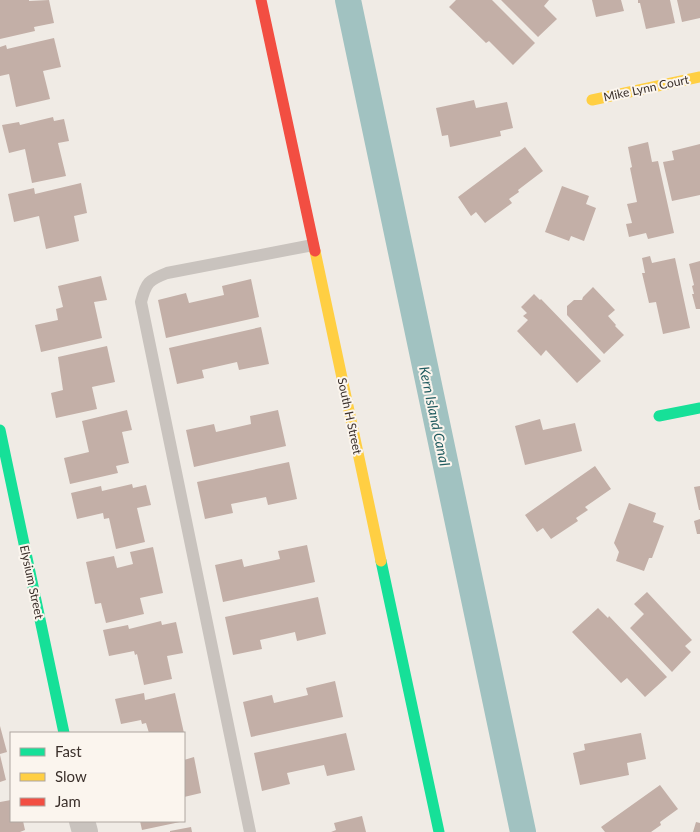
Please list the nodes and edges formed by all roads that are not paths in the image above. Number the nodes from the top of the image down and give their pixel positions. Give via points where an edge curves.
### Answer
1 (261, 0) edge
2 (700, 77) edge
3 (592, 100) dead end
4 (314, 245) junction
5 (700, 408) edge
6 (659, 416) dead end
7 (0, 430) edge
8 (3, 461) edge
9 (64, 732) edge
10 (250, 832) edge
11 (439, 832) edge

1 - 4 street, South H Street
2 - 3 street, Mike Lynn Court
4 - 10 lane via 167,273 152,279 144,289 141,302
4 - 11 street, South H Street
5 - 6 street
7 - 8 street, Elysium Street
8 - 9 street, Elysium Street

